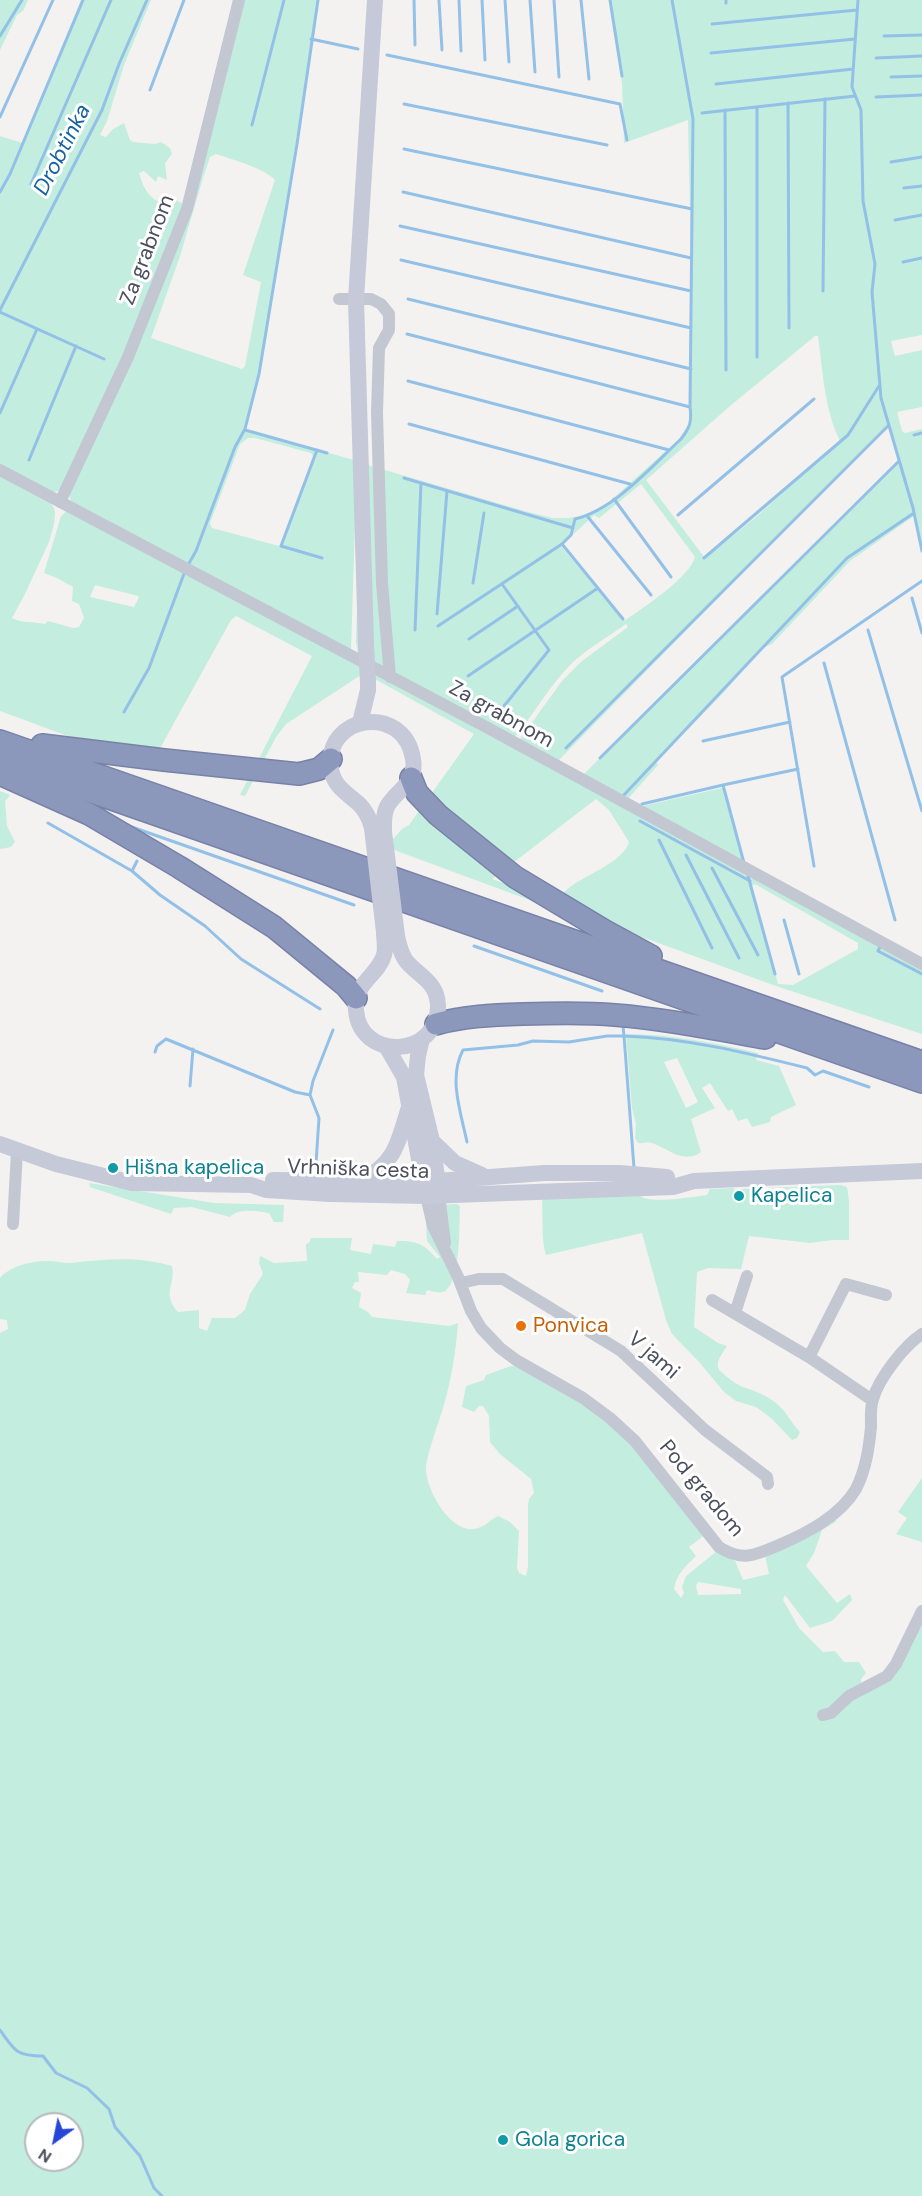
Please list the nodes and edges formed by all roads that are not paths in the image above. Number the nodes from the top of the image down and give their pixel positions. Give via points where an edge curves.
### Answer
1 (239, 0) edge
2 (375, 0) edge
3 (339, 299) dead end
4 (356, 299) junction
5 (0, 470) edge
6 (60, 502) junction
7 (390, 677) junction
8 (368, 686) junction
9 (381, 722) junction
10 (360, 723) junction
11 (0, 739) edge
12 (331, 759) junction
13 (0, 760) edge
14 (413, 772) junction
15 (0, 774) edge
16 (378, 830) junction
17 (391, 934) junction
18 (922, 964) edge
19 (724, 993) junction
20 (356, 998) junction
21 (429, 1031) junction
22 (386, 1047) junction
23 (829, 1049) junction
24 (922, 1062) edge
25 (922, 1082) edge
26 (409, 1106) junction
27 (432, 1141) junction
28 (0, 1144) edge
29 (17, 1151) junction
30 (922, 1171) edge
31 (486, 1177) junction
32 (361, 1180) junction
33 (620, 1180) junction
34 (251, 1185) junction
35 (431, 1188) junction
36 (13, 1224) dead end
37 (747, 1276) dead end
38 (460, 1283) junction
39 (886, 1295) dead end
40 (712, 1300) dead end
41 (735, 1314) junction
42 (922, 1334) edge
43 (808, 1357) junction
44 (872, 1400) junction
45 (768, 1484) dead end
46 (922, 1611) edge
47 (823, 1715) dead end

1 - 6 street, Za grabnom via 186,209 128,357
2 - 4 main road
3 - 4 street
4 - 7 street via 371,299 389,314 389,330 379,348 377,413 382,583
4 - 8 main road, bridge
5 - 6 street, Za grabnom
6 - 7 street, Za grabnom
7 - 18 street, Za grabnom
8 - 9 main road
8 - 10 main road
9 - 10 main road
9 - 14 main road via 403,735 410,747
10 - 12 main road via 342,734
11 - 12 highway via 299,774 319,769
11 - 19 highway
12 - 16 main road via 336,783 360,805
13 - 23 highway
14 - 16 main road via 408,785 388,805
14 - 19 highway via 417,793 438,815 515,877 605,931
15 - 20 highway via 89,814 246,909 274,927
16 - 17 main road, bridge
17 - 20 main road via 378,967
17 - 21 main road via 406,961 435,990 438,1003
19 - 24 highway
20 - 22 main road via 362,1028
21 - 22 main road via 411,1046
21 - 23 highway via 455,1018 500,1014 614,1015
21 - 27 main road via 418,1056 416,1075
22 - 26 main road via 404,1077
23 - 25 highway
26 - 32 main road via 392,1156 378,1172
26 - 35 main road
27 - 31 main road via 455,1163
27 - 35 main road
28 - 29 main road
29 - 34 main road via 132,1183
29 - 36 street
30 - 33 main road, Vrhniška cesta via 694,1182 673,1177 660,1182
31 - 33 main road, Vrhniška cesta
31 - 35 main road, Vrhniška cesta
32 - 34 main road, Vrhniška cesta via 263,1180
32 - 35 main road, Vrhniška cesta
33 - 35 main road, Vrhniška cesta
34 - 35 main road, Vrhniška cesta via 266,1190 330,1194
35 - 38 street, Pod gradom via 433,1226
37 - 41 street
38 - 44 street, Pod gradom via 471,1311 495,1343 610,1418 635,1441 719,1547 736,1556 749,1556 786,1542 809,1531 842,1506 865,1468
38 - 45 street, V jami via 503,1279 621,1351 705,1430 767,1478
39 - 43 street via 846,1284
40 - 41 street
41 - 43 street
42 - 44 street, Pod gradom via 895,1362
43 - 44 street
46 - 47 street via 887,1676

